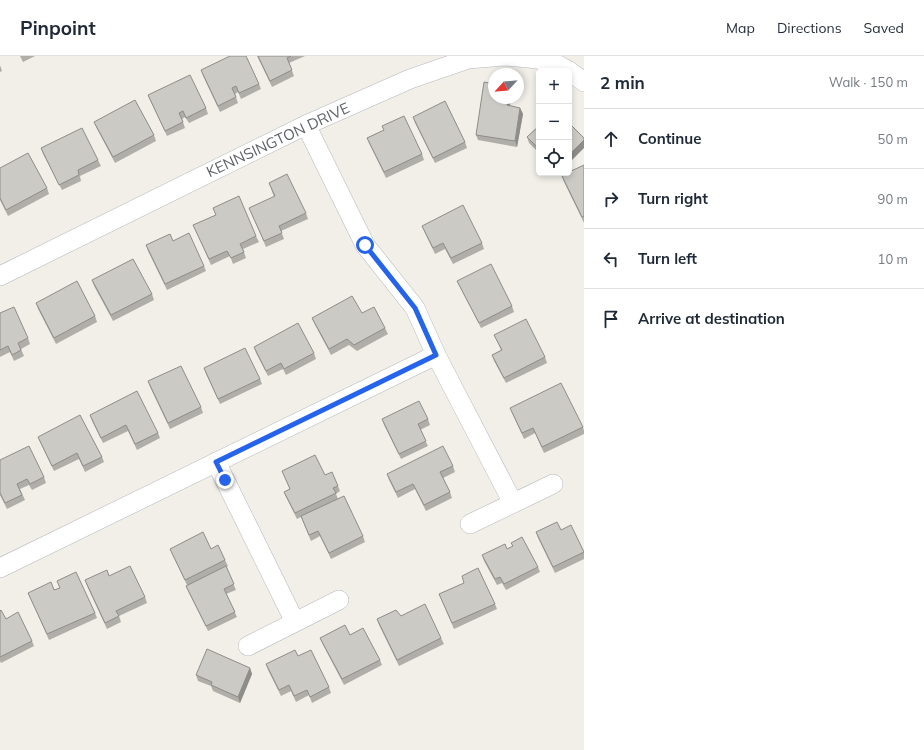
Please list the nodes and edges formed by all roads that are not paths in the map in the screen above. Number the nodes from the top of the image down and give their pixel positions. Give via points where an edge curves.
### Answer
1 (552, 59) edge
2 (565, 68) edge
3 (572, 73) edge
4 (584, 82) edge
5 (306, 125) junction
6 (0, 276) edge
7 (436, 355) junction
8 (216, 462) junction
9 (553, 484) dead end
10 (513, 503) junction
11 (470, 524) dead end
12 (0, 568) edge
13 (339, 600) dead end
14 (295, 622) junction
15 (248, 646) dead end

1 - 2 street, KENNSINGTON DRIVE
1 - 5 street, KENNSINGTON DRIVE via 504,56 468,60 410,79
3 - 4 street, KENNSINGTON DRIVE
5 - 6 street, KENNSINGTON DRIVE
5 - 7 street via 365,245 415,308
7 - 8 street
7 - 10 street
8 - 12 street
8 - 14 street
9 - 10 street
10 - 11 street
13 - 14 street
14 - 15 street

